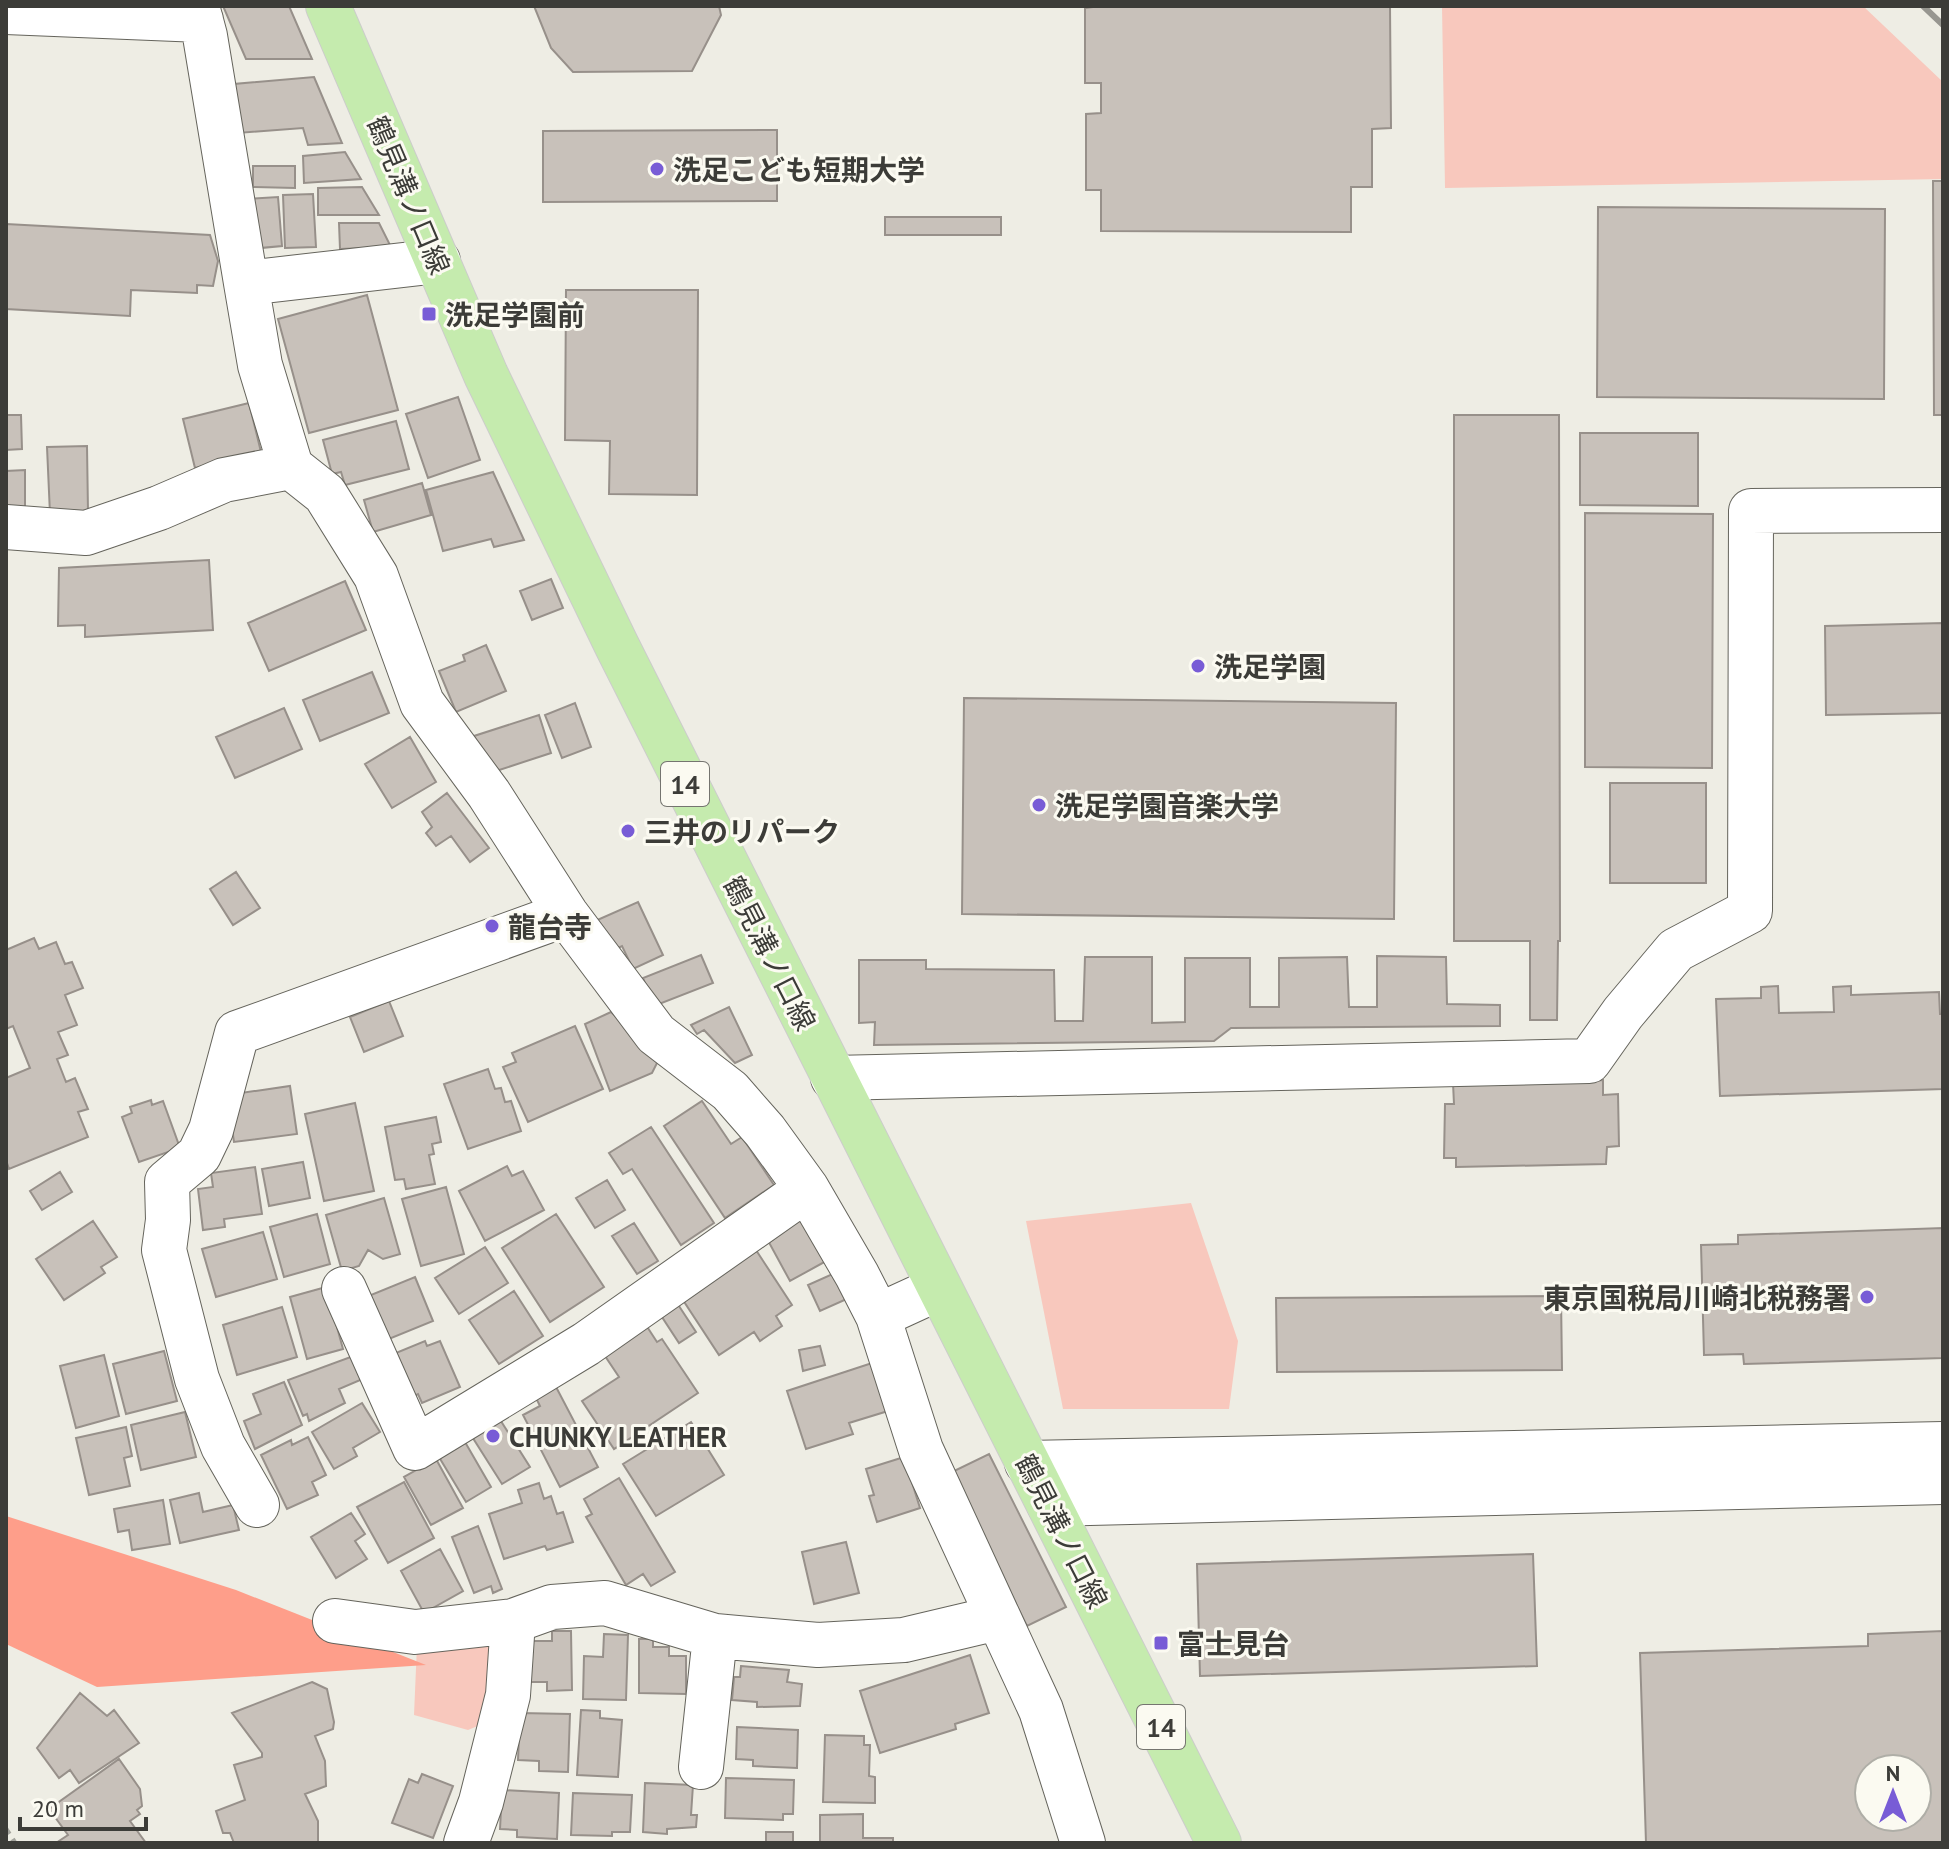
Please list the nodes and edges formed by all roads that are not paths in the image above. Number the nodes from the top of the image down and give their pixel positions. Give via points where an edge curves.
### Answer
1 (328, 6) edge
2 (6, 12) edge
3 (199, 13) edge
4 (438, 261) junction
5 (246, 283) junction
6 (291, 467) junction
7 (1943, 510) edge
8 (6, 527) edge
9 (566, 914) junction
10 (833, 1078) junction
11 (807, 1189) junction
12 (939, 1288) junction
13 (344, 1289) dead end
14 (878, 1316) junction
15 (1943, 1444) edge
16 (1027, 1463) junction
17 (1943, 1482) edge
18 (1049, 1504) junction
19 (257, 1505) dead end
20 (997, 1618) junction
21 (335, 1621) dead end
22 (513, 1621) junction
23 (715, 1636) junction
24 (701, 1767) dead end
25 (466, 1843) edge
26 (1083, 1843) edge
27 (1219, 1843) edge

1 - 4 main road, 鶴見溝ノ口線 / 14
2 - 3 street
3 - 5 street
4 - 5 street
4 - 10 main road, 鶴見溝ノ口線 / 14 via 486,375 610,632
5 - 6 street via 260,365
6 - 8 street via 224,480 86,533
6 - 9 street via 325,494 376,576 422,703 489,794
7 - 10 street via 1751,511 1750,911 1676,950 1589,1061
9 - 11 street via 656,1034 730,1091
9 - 19 street via 237,1033 211,1130 199,1155 167,1182 164,1250 197,1379 223,1446
10 - 12 main road, 鶴見溝ノ口線 / 14
11 - 13 street via 586,1344 415,1448
11 - 14 street
12 - 14 street
12 - 16 main road, 鶴見溝ノ口線 / 14
14 - 20 street via 921,1450
15 - 16 street
16 - 18 main road, 鶴見溝ノ口線 / 14
17 - 18 street
18 - 27 main road, 鶴見溝ノ口線 / 14
20 - 23 street via 904,1640 818,1645
20 - 26 street via 1041,1710
21 - 22 street via 415,1632
22 - 23 street via 552,1607 605,1603
22 - 25 street via 508,1695
23 - 24 street

